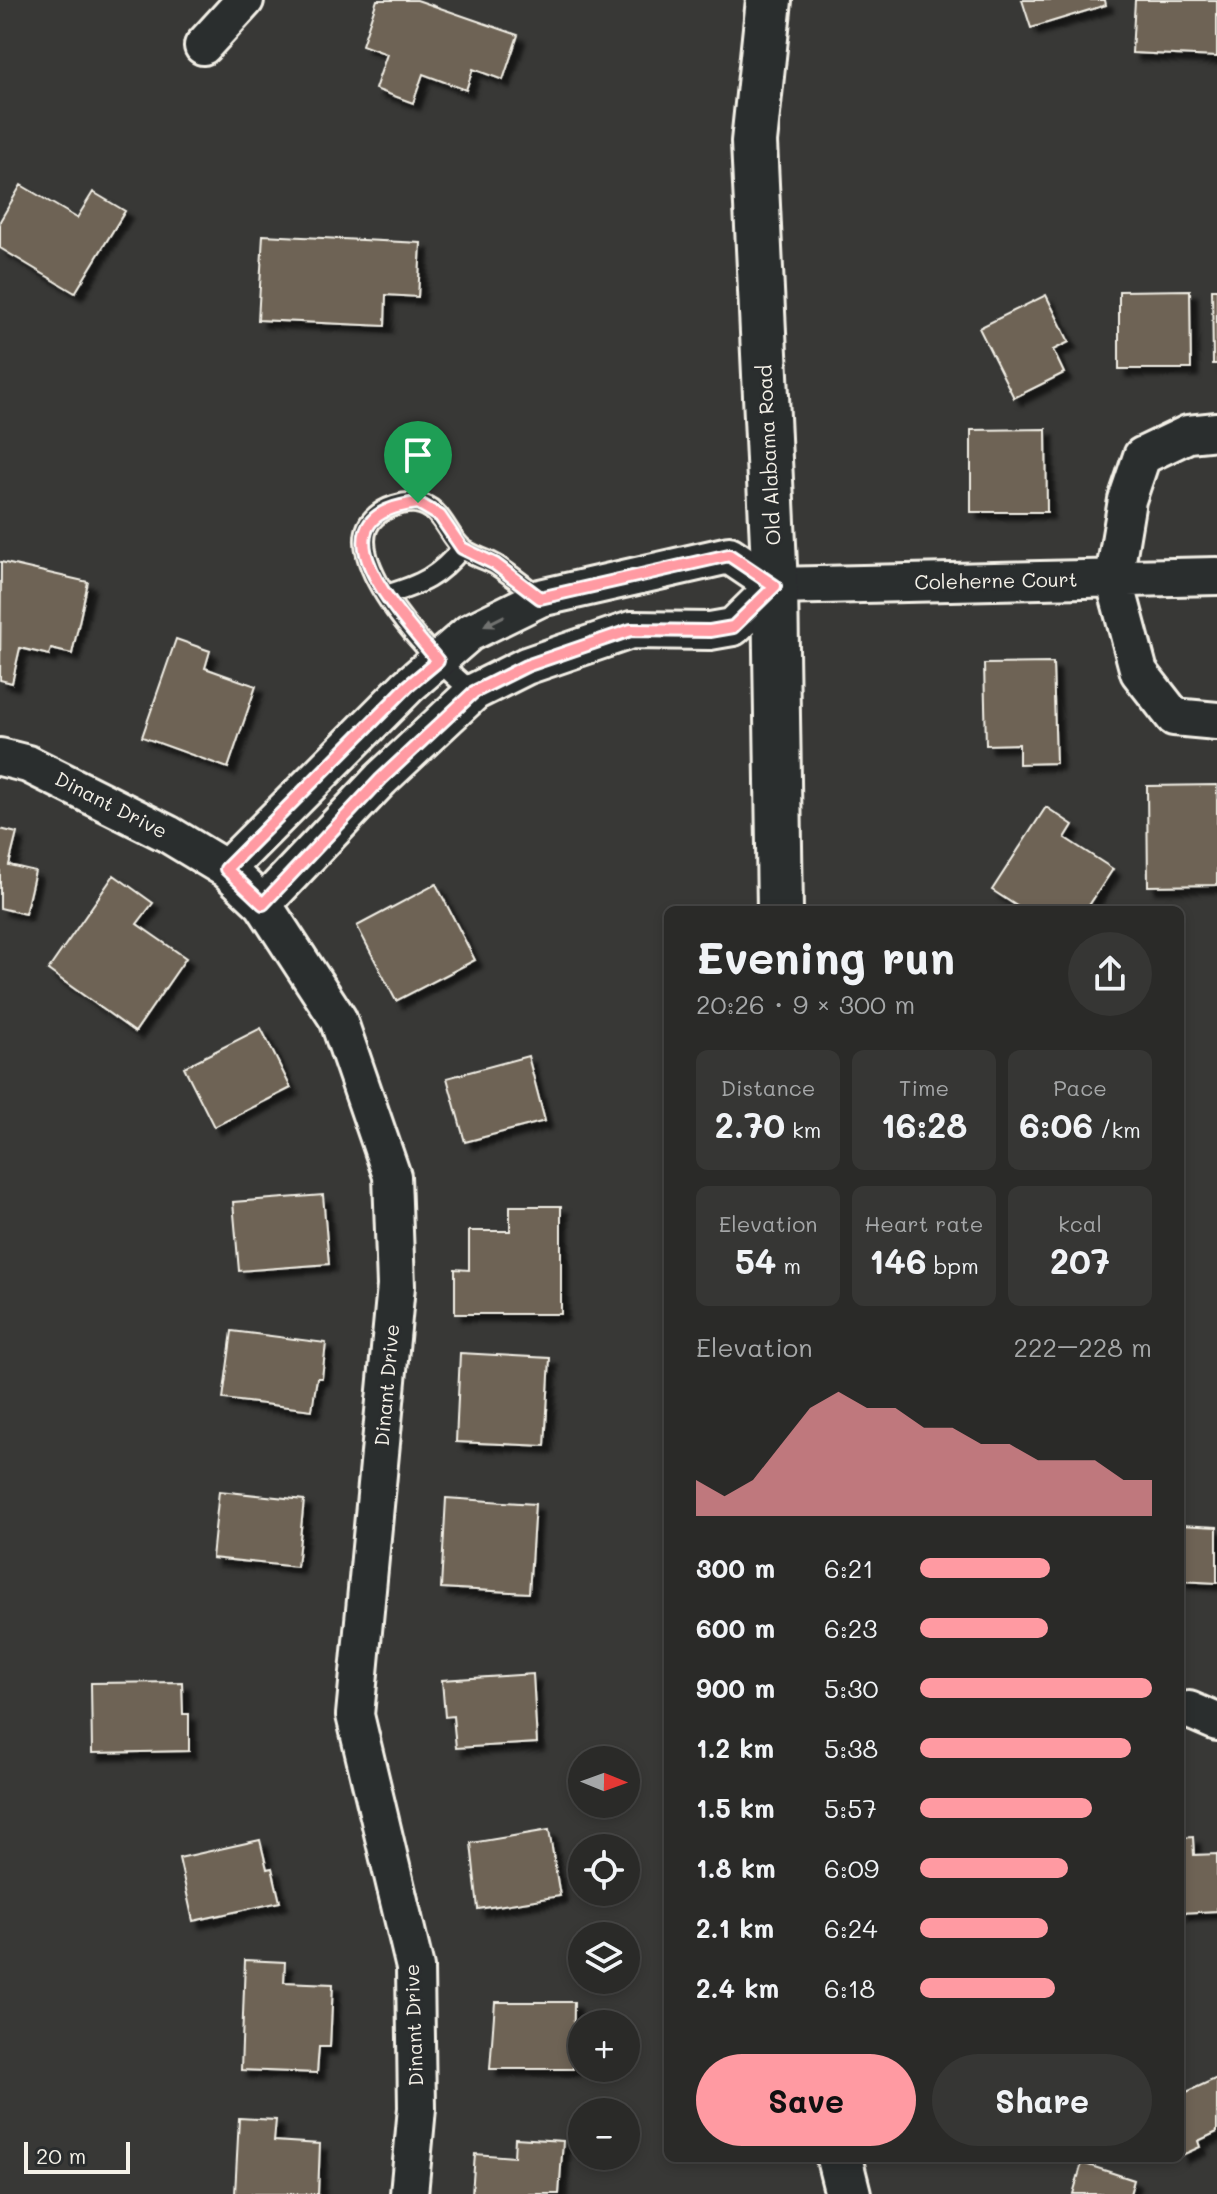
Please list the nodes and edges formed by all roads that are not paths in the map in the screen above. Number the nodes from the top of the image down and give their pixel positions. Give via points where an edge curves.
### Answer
1 (245, 0) edge
2 (769, 0) edge
3 (203, 46) dead end
4 (1217, 431) edge
5 (462, 548) junction
6 (1217, 576) edge
7 (617, 578) junction
8 (1114, 578) junction
9 (775, 586) junction
10 (386, 595) junction
11 (540, 598) junction
12 (631, 630) junction
13 (438, 661) junction
14 (474, 692) junction
15 (1217, 721) edge
16 (0, 757) edge
17 (226, 869) junction
18 (263, 904) junction
19 (780, 906) edge
20 (840, 2162) edge
21 (409, 2194) edge
22 (848, 2194) edge

1 - 3 street
2 - 9 main road, Old Alabama Road via 754,142
4 - 8 street via 1188,434 1142,456 1127,500
5 - 10 lane via 443,572
5 - 10 lane via 440,516 418,503 382,511 365,532 363,549
5 - 11 lane via 495,564
6 - 8 street, Coleherne Court
7 - 9 street via 729,555
7 - 11 street
7 - 12 street
8 - 9 street, Coleherne Court
8 - 15 street via 1139,672 1174,717
9 - 12 street via 733,627
9 - 19 main road, Old Alabama Road
10 - 13 lane
11 -> 13 street via 469,633
12 - 14 street via 526,666
13 - 14 lane
13 - 17 street
14 - 18 street via 381,779
16 - 17 street, Dinant Drive via 28,764
17 - 18 street, Dinant Drive
18 - 21 street, Dinant Drive via 338,1019 392,1176 396,1286 355,1715 415,1968 417,2108
20 - 22 main road

